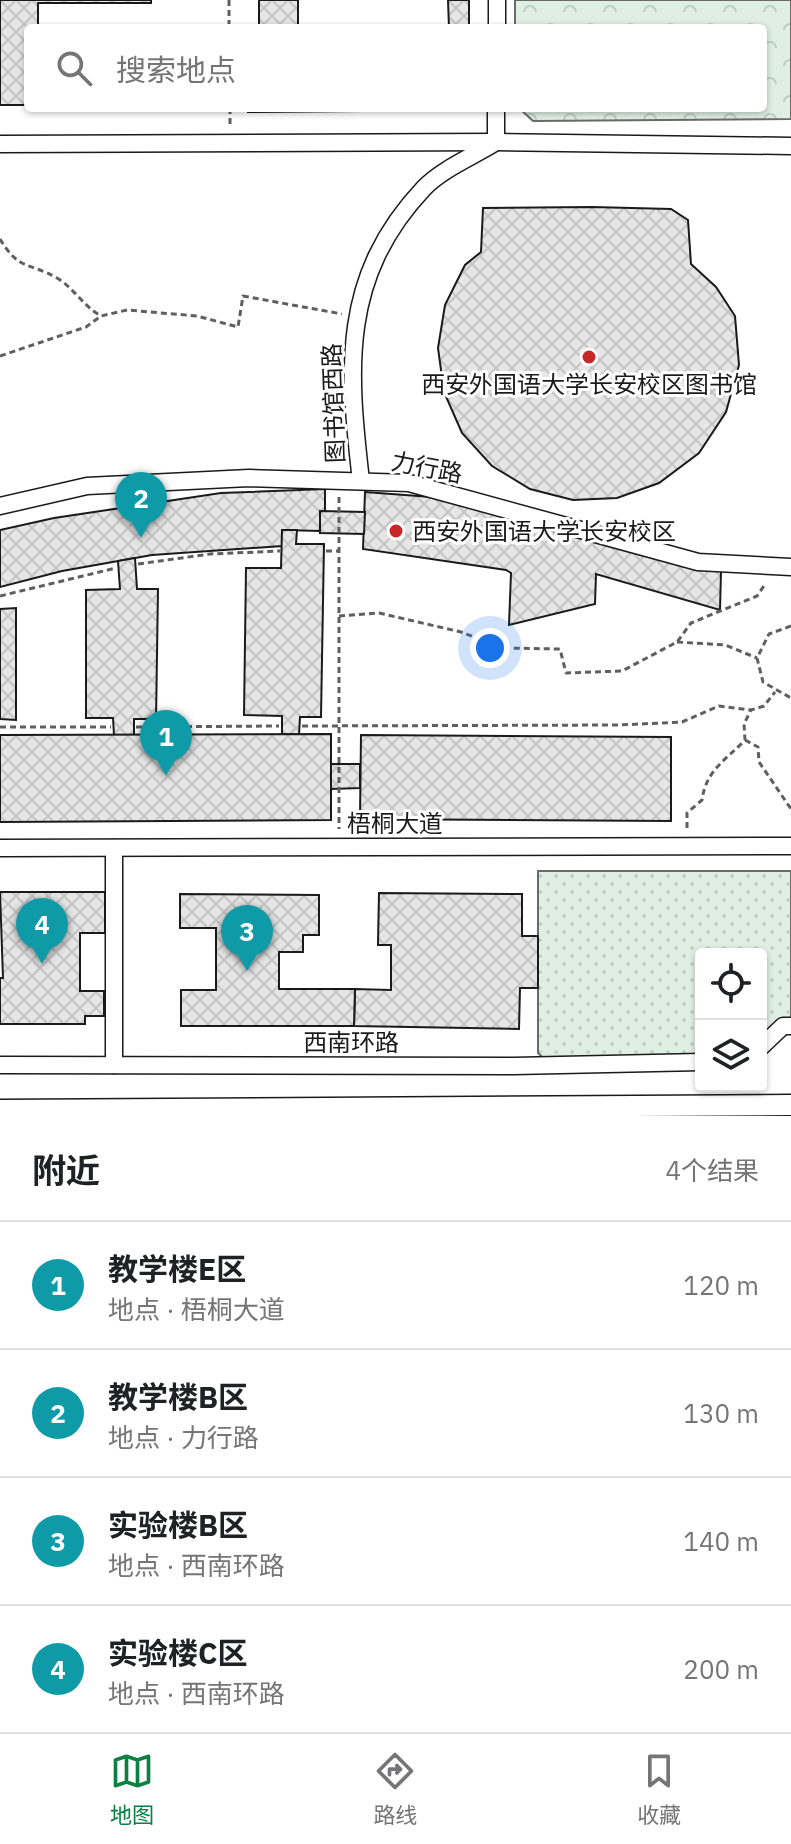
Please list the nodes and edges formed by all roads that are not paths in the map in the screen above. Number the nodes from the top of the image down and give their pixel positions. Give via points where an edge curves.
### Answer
1 (497, 0) edge
2 (497, 24) edge
3 (496, 112) edge
4 (496, 142) junction
5 (0, 144) edge
6 (791, 146) edge
7 (358, 459) junction
8 (339, 481) junction
9 (361, 481) junction
10 (383, 482) junction
11 (0, 506) edge
12 (784, 566) edge
13 (791, 846) edge
14 (0, 848) edge
15 (114, 848) junction
16 (791, 1026) edge
17 (767, 1041) edge
18 (695, 1062) edge
19 (0, 1065) edge
20 (114, 1065) junction
21 (791, 1105) edge
22 (0, 1110) edge

1 - 2 street
3 - 4 street
4 - 5 street
4 - 6 street
4 - 7 street, 图书馆西路 via 425,186 386,238 359,296 351,362
7 - 8 street via 351,475
7 - 9 street, 图书馆西路
7 - 10 street via 367,476
8 - 9 street, 力行路
8 - 11 street, 力行路 via 249,478 87,486
9 - 10 street, 力行路
10 - 12 street, 力行路 via 409,483 698,562
13 - 15 street, 梧桐大道
14 - 15 street, 梧桐大道
15 - 20 street
16 - 17 street via 783,1026
18 - 20 street, 西南环路
19 - 20 street, 西南环路
21 - 22 street

